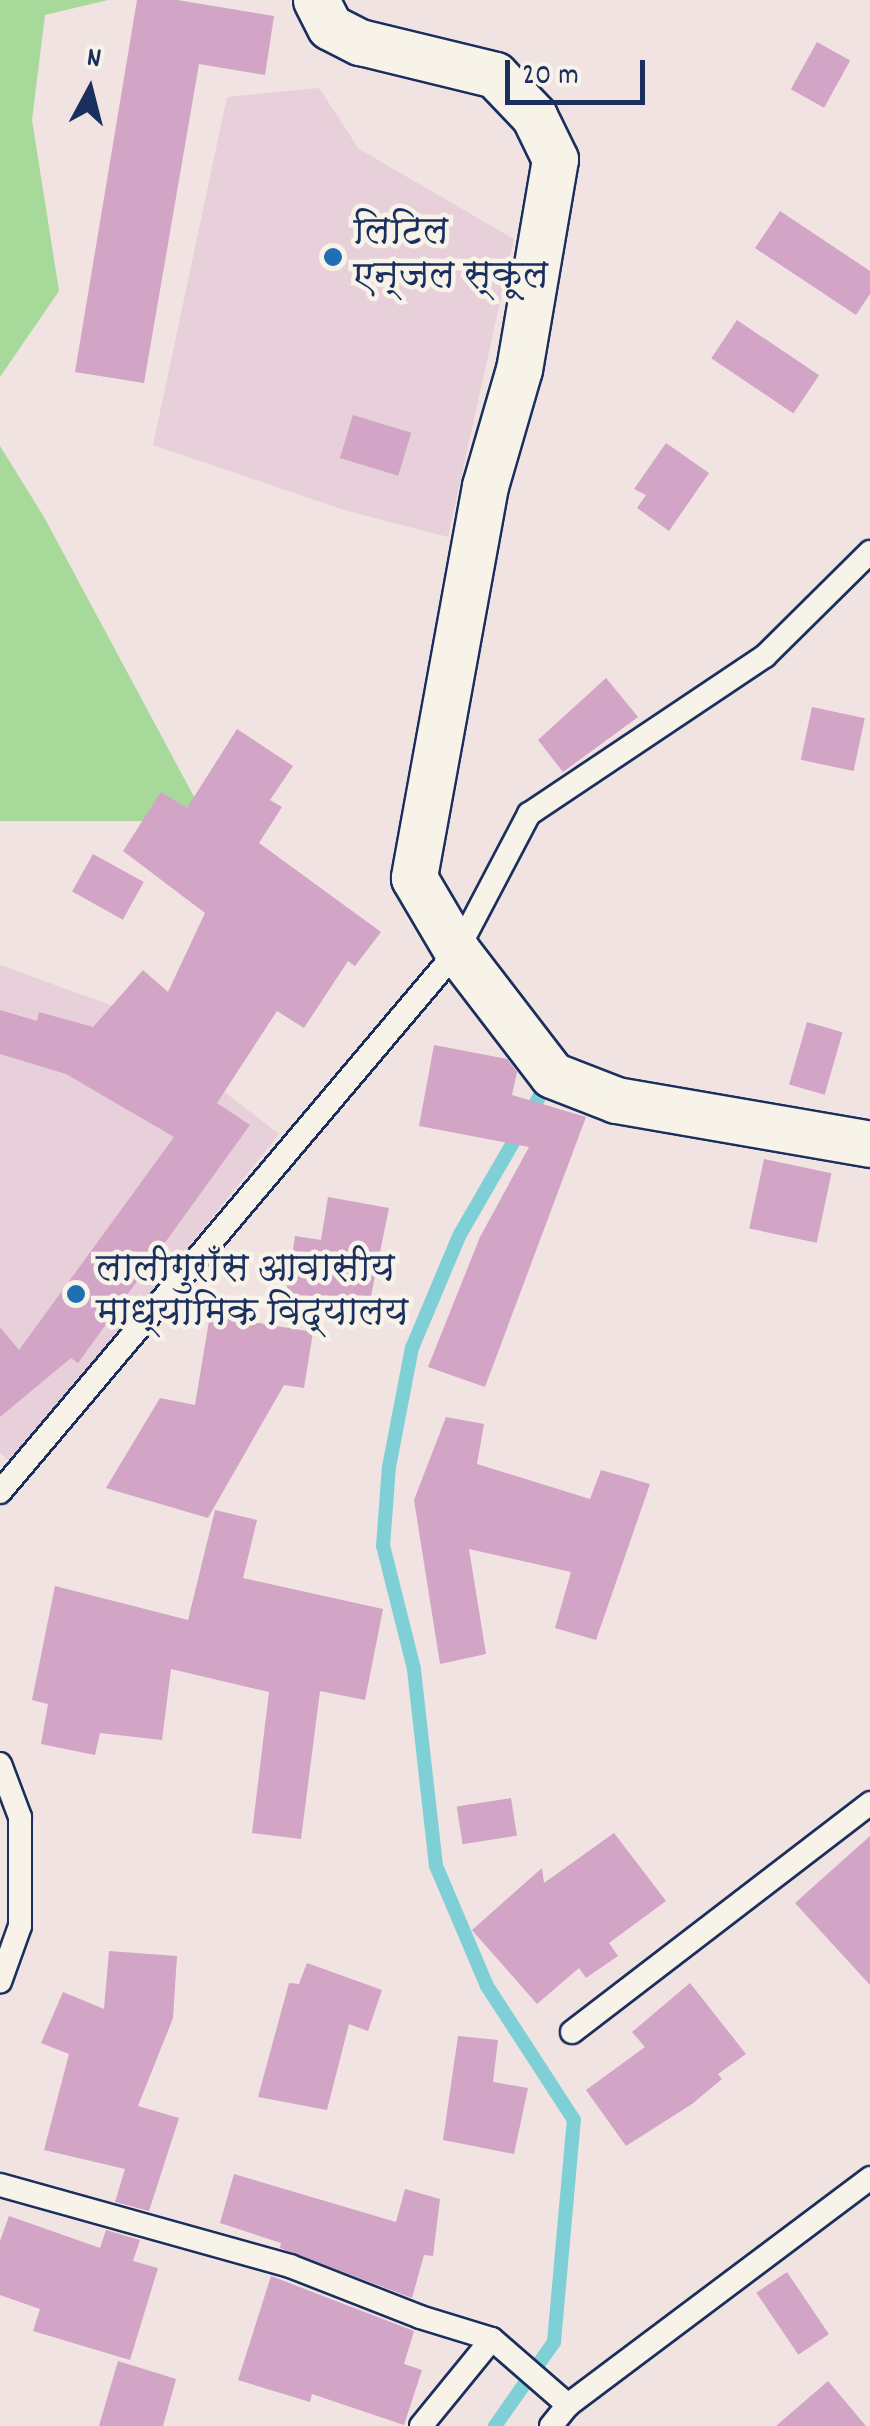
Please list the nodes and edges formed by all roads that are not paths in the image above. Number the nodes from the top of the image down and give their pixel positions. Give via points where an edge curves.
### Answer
1 (316, 0) edge
2 (870, 552) edge
3 (457, 951) junction
4 (870, 1144) edge
5 (0, 1492) edge
6 (0, 1764) edge
7 (870, 1803) edge
8 (0, 1982) edge
9 (572, 2032) dead end
10 (870, 2178) edge
11 (0, 2185) edge
12 (492, 2339) junction
13 (568, 2405) junction
14 (421, 2426) edge
15 (550, 2426) edge

1 - 3 street via 330,27 360,42 494,75 534,116 555,158 518,369 485,486 414,878
2 - 3 lane via 765,656 529,814
3 - 4 street via 552,1075 616,1100
3 - 5 lane
6 - 8 lane via 20,1816 20,1926
7 - 9 lane
10 - 13 lane
11 - 12 lane via 290,2266
12 - 13 lane
12 - 14 lane
13 - 15 lane

